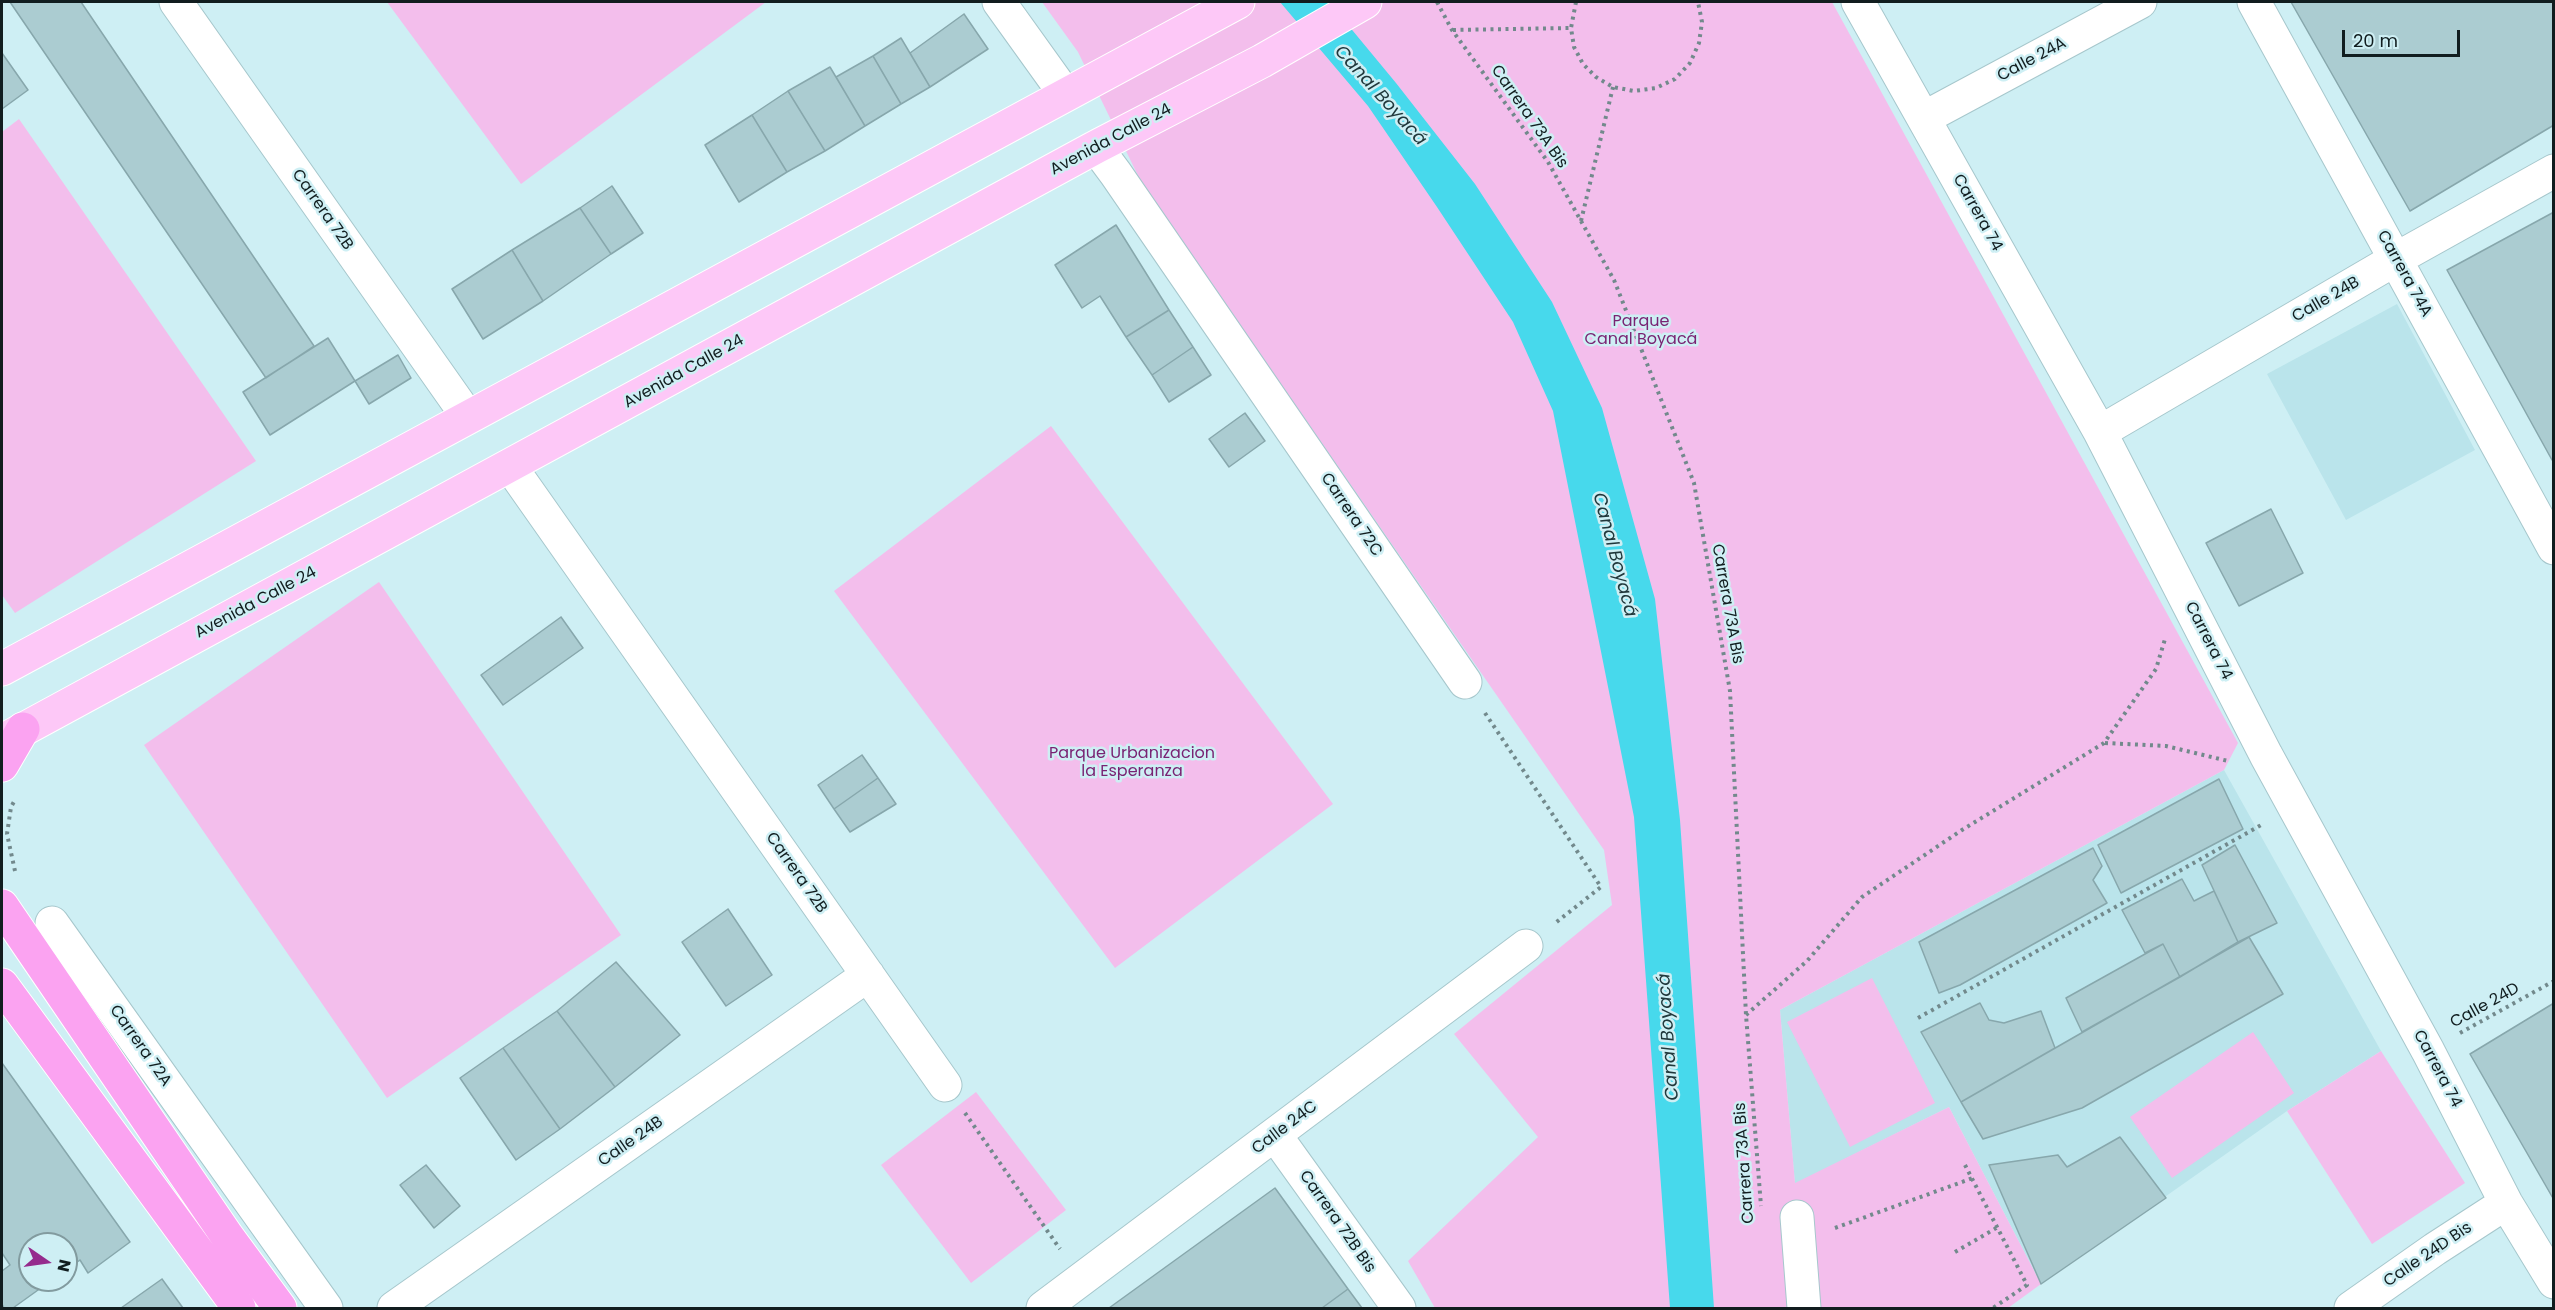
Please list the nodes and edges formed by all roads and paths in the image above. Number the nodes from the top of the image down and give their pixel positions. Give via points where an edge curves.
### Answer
1 (176, 2) edge
2 (999, 2) edge
3 (1365, 2) edge
4 (1437, 2) edge
5 (1576, 2) edge
6 (1698, 2) edge
7 (1858, 2) edge
8 (2140, 2) edge
9 (2254, 2) edge
10 (1231, 5) edge
11 (1571, 28) junction
12 (1452, 30) junction
13 (1613, 87) junction
14 (1065, 94) junction
15 (1924, 118) junction
16 (1096, 147) junction
17 (2553, 171) edge
18 (1581, 221) junction
19 (2396, 259) junction
20 (468, 417) junction
21 (2100, 432) junction
22 (510, 466) junction
23 (2553, 548) edge
24 (2180, 588) junction
25 (2, 669) edge
26 (1465, 682) joint
27 (12, 735) edge
28 (2104, 743) junction
29 (2, 765) edge
30 (2287, 792) junction
31 (16, 798) dead end
32 (18, 876) dead end
33 (2, 906) edge
34 (52, 923) dead end
35 (1526, 946) joint
36 (868, 975) junction
37 (2553, 981) edge
38 (2, 985) edge
39 (1746, 1015) junction
40 (1918, 1018) dead end
41 (2428, 1051) junction
42 (945, 1085) joint
43 (1275, 1135) junction
44 (1965, 1165) dead end
45 (1972, 1178) junction
46 (2506, 1203) junction
47 (1762, 1218) dead end
48 (1810, 1225) joint
49 (1998, 1227) junction
50 (1955, 1252) dead end
51 (1082, 1280) junction
52 (2553, 1282) edge
53 (239, 1308) edge
54 (280, 1308) edge
55 (326, 1308) edge
56 (394, 1308) edge
57 (1043, 1308) edge
58 (1399, 1308) edge
59 (1804, 1308) edge
60 (1993, 1308) edge
61 (2351, 1308) edge

1 - 20 street, Carrera 72B
2 - 14 street
3 - 16 main road, Avenida Calle 24 via 1262,61
4 - 12 path, Carrera 73A Bis
5 - 11 path
6 - 13 path via 1702,22 1700,43 1690,63 1675,79 1656,88 1634,91
7 - 15 street, Carrera 74
8 - 15 street, Calle 24A
9 - 19 street, Carrera 74A
10 - 14 main road
11 - 12 path
11 - 13 path via 1574,47 1583,64
12 - 18 path, Carrera 73A Bis via 1548,162
13 - 18 path, Carrera 73A Bis
14 - 20 main road
15 - 21 street, Carrera 74
16 - 22 main road, Avenida Calle 24
16 - 26 street, Carrera 72C
17 - 19 street, Calle 24B
18 - 39 path, Carrera 73A Bis via 1614,280 1694,483 1730,691
19 - 21 street, Calle 24B
19 - 23 street, Carrera 74A
20 - 25 main road
21 - 24 street, Carrera 74
22 - 27 main road, Avenida Calle 24
22 - 36 street, Carrera 72B
24 - 28 path via 2156,669
24 - 30 street, Carrera 74
26 - 35 path via 1601,887
27 - 29 highway
28 - 30 path via 2166,746 2227,760
28 - 39 path via 1862,897 1807,961
30 - 40 path
30 - 41 street, Carrera 74
31 - 32 path via 7,834 12,866
33 - 54 highway
34 - 55 street, Carrera 72A
35 - 43 street, Calle 24C
36 - 42 street, Carrera 72B
36 - 56 street, Calle 24B
37 - 41 path, Calle 24D
38 - 53 highway
39 - 47 path, Carrera 73A Bis
41 - 46 street, Carrera 74
42 - 51 path
43 - 51 street, Calle 24C
43 - 58 street, Carrera 72B Bis
44 - 45 path
45 - 48 path
45 - 49 path
46 - 52 street, Carrera 74
46 - 61 street, Calle 24D Bis
48 - 59 street
49 - 50 path
49 - 60 path via 2027,1285
51 - 57 street, Calle 24C

